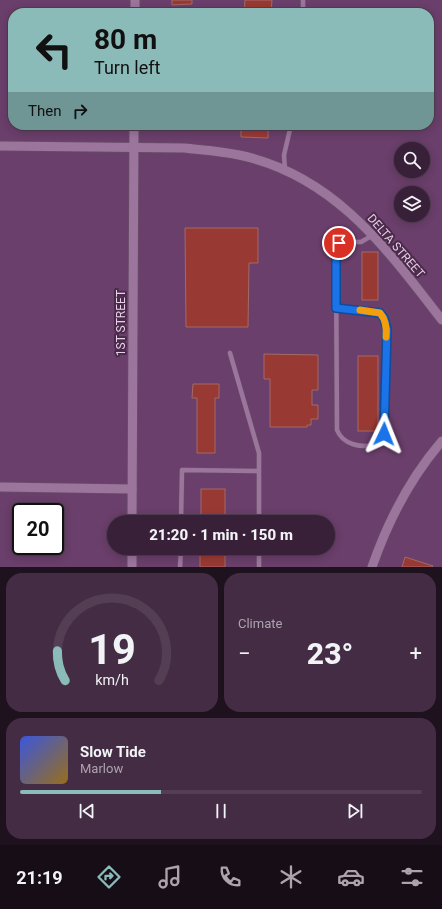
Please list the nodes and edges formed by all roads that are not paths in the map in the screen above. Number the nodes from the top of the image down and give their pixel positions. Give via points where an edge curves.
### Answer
1 (134, 130) edge
2 (291, 130) edge
3 (0, 146) edge
4 (134, 147) junction
5 (285, 170) junction
6 (374, 235) junction
7 (336, 308) junction
8 (442, 320) edge
9 (230, 353) dead end
10 (442, 441) edge
11 (259, 471) junction
12 (0, 487) edge
13 (132, 489) junction
14 (132, 515) edge
15 (181, 515) edge
16 (259, 515) edge
17 (132, 555) edge
18 (181, 555) edge
19 (259, 555) edge
20 (132, 567) edge
21 (180, 567) edge
22 (258, 567) edge
23 (372, 567) edge

1 - 4 street, 1ST STREET
2 - 5 lane via 284,155
3 - 4 street, DELTA STREET
4 - 5 street, DELTA STREET via 212,150 239,155
4 - 13 street, 1ST STREET
5 - 6 street, DELTA STREET via 323,191
6 - 7 lane via 359,243 339,243 336,254
6 - 8 street, DELTA STREET
7 - 7 lane via 380,313 384,318 387,329 384,434 376,445 353,445 343,440 337,430
9 - 11 lane via 259,453
10 - 23 street via 405,493 381,541
11 - 15 lane via 182,470
11 - 16 lane
12 - 13 street
13 - 14 street, 1ST STREET
17 - 20 street
18 - 21 lane
19 - 22 lane

